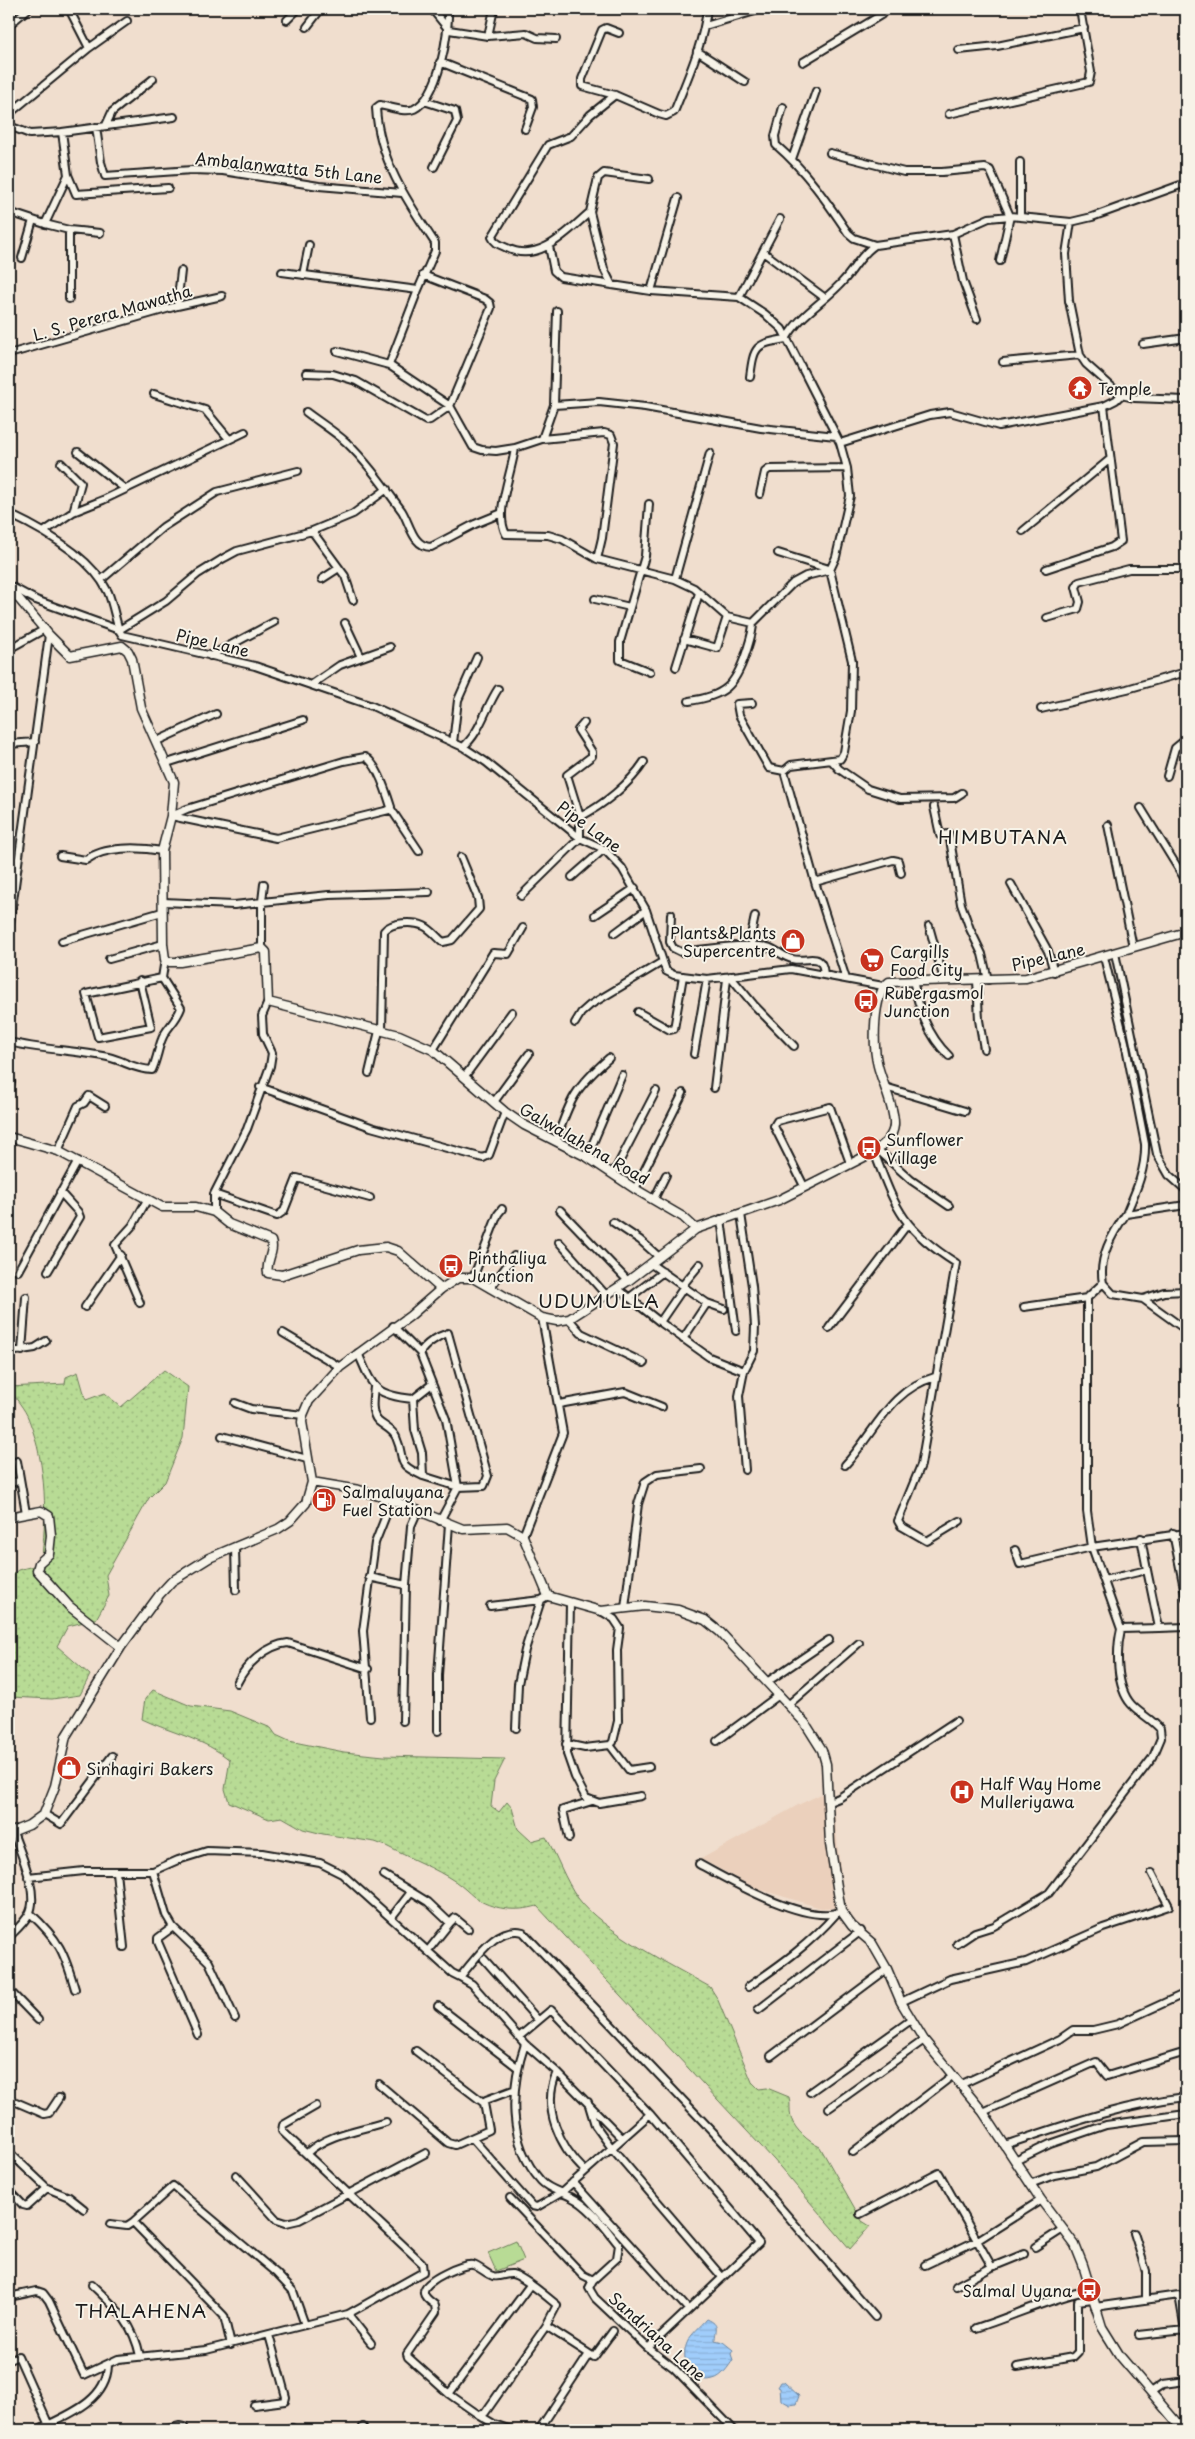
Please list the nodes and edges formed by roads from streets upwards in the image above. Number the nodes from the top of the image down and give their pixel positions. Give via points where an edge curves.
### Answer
1 (28, 9) edge
2 (69, 9) edge
3 (298, 9) edge
4 (320, 9) edge
5 (432, 9) edge
6 (448, 9) edge
7 (494, 9) edge
8 (707, 9) edge
9 (762, 9) edge
10 (886, 9) edge
11 (1080, 9) edge
12 (287, 20) dead end
13 (127, 21) dead end
14 (9, 26) edge
15 (705, 26) junction
16 (307, 27) dead end
17 (1084, 28) junction
18 (449, 30) junction
19 (619, 33) dead end
20 (488, 36) junction
21 (556, 39) dead end
22 (88, 48) junction
23 (960, 50) dead end
24 (697, 51) junction
25 (440, 62) junction
26 (803, 62) dead end
27 (153, 79) dead end
28 (745, 82) dead end
29 (816, 90) dead end
30 (615, 95) junction
31 (424, 101) junction
32 (783, 108) dead end
33 (9, 114) edge
34 (949, 114) dead end
35 (174, 117) dead end
36 (9, 126) edge
37 (106, 126) junction
38 (96, 127) junction
39 (525, 129) dead end
40 (62, 132) junction
41 (830, 153) dead end
42 (792, 159) junction
43 (1020, 162) dead end
44 (434, 167) dead end
45 (68, 176) junction
46 (649, 179) dead end
47 (1186, 183) edge
48 (168, 188) dead end
49 (402, 193) junction
50 (678, 198) dead end
51 (9, 212) edge
52 (590, 212) junction
53 (1010, 216) junction
54 (1020, 216) junction
55 (780, 219) dead end
56 (33, 220) junction
57 (1071, 222) junction
58 (45, 224) junction
59 (69, 230) junction
60 (100, 233) dead end
61 (953, 234) junction
62 (308, 245) dead end
63 (875, 245) junction
64 (549, 246) junction
65 (763, 252) junction
66 (22, 258) dead end
67 (1000, 261) dead end
68 (181, 271) dead end
69 (282, 272) dead end
70 (303, 275) junction
71 (423, 275) junction
72 (612, 285) junction
73 (418, 290) junction
74 (651, 291) junction
75 (222, 296) dead end
76 (739, 298) junction
77 (824, 298) junction
78 (69, 299) dead end
79 (177, 306) junction
80 (557, 310) dead end
81 (977, 319) dead end
82 (1186, 338) edge
83 (786, 339) junction
84 (1143, 344) dead end
85 (337, 351) dead end
86 (9, 354) edge
87 (1080, 355) junction
88 (1003, 362) dead end
89 (389, 365) junction
90 (306, 373) dead end
91 (750, 377) dead end
92 (154, 394) dead end
93 (1121, 395) junction
94 (1186, 400) edge
95 (554, 405) junction
96 (450, 406) junction
97 (1104, 406) junction
98 (306, 412) dead end
99 (245, 432) dead end
100 (836, 436) junction
101 (229, 439) junction
102 (542, 439) junction
103 (840, 443) junction
104 (514, 448) junction
105 (78, 452) dead end
106 (710, 453) dead end
107 (1109, 460) junction
108 (62, 463) dead end
109 (847, 468) junction
110 (298, 471) dead end
111 (125, 489) junction
112 (386, 489) junction
113 (760, 494) dead end
114 (648, 504) dead end
115 (73, 512) junction
116 (502, 513) junction
117 (9, 514) edge
118 (44, 531) junction
119 (312, 531) junction
120 (1023, 531) dead end
121 (778, 553) dead end
122 (597, 558) junction
123 (339, 568) junction
124 (1046, 569) dead end
125 (1186, 569) edge
126 (640, 570) junction
127 (830, 570) junction
128 (322, 579) dead end
129 (675, 579) junction
130 (101, 580) junction
131 (9, 586) edge
132 (699, 593) junction
133 (595, 599) dead end
134 (353, 600) dead end
135 (630, 607) junction
136 (727, 617) junction
137 (1047, 618) dead end
138 (274, 622) dead end
139 (753, 622) junction
140 (345, 623) dead end
141 (47, 632) junction
142 (120, 632) junction
143 (684, 639) junction
144 (122, 646) junction
145 (390, 647) dead end
146 (9, 649) edge
147 (210, 656) junction
148 (361, 657) junction
149 (477, 657) dead end
150 (676, 667) dead end
151 (650, 672) dead end
152 (1186, 672) edge
153 (311, 685) junction
154 (498, 689) dead end
155 (689, 701) dead end
156 (752, 703) dead end
157 (1041, 709) dead end
158 (216, 714) dead end
159 (303, 720) dead end
160 (584, 723) dead end
161 (1186, 739) edge
162 (157, 741) junction
163 (35, 742) junction
164 (453, 743) junction
165 (9, 744) edge
166 (463, 747) junction
167 (832, 761) junction
168 (644, 762) dead end
169 (167, 763) junction
170 (784, 771) junction
171 (1167, 776) dead end
172 (962, 793) dead end
173 (934, 807) dead end
174 (1141, 808) dead end
175 (391, 809) junction
176 (171, 816) junction
177 (580, 817) junction
178 (1108, 825) dead end
179 (580, 838) junction
180 (604, 849) junction
181 (162, 851) junction
182 (419, 851) dead end
183 (60, 856) dead end
184 (461, 857) dead end
185 (9, 858) edge
186 (18, 861) junction
187 (901, 873) dead end
188 (572, 877) dead end
189 (815, 882) junction
190 (1186, 882) edge
191 (264, 884) dead end
192 (1011, 884) dead end
193 (635, 888) junction
194 (429, 892) dead end
195 (521, 896) dead end
196 (262, 901) junction
197 (162, 902) junction
198 (646, 910) junction
199 (162, 912) junction
200 (671, 914) dead end
201 (595, 916) dead end
202 (755, 916) dead end
203 (929, 926) dead end
204 (523, 928) dead end
205 (9, 930) edge
206 (1186, 932) edge
207 (615, 933) dead end
208 (62, 941) dead end
209 (163, 944) junction
210 (753, 946) junction
211 (1133, 947) junction
212 (262, 948) junction
213 (1115, 953) junction
214 (1104, 957) junction
215 (110, 959) dead end
216 (165, 959) junction
217 (662, 962) junction
218 (1054, 972) junction
219 (824, 974) junction
220 (683, 976) junction
221 (730, 976) junction
222 (162, 978) junction
223 (846, 978) junction
224 (707, 979) junction
225 (913, 980) junction
226 (944, 980) junction
227 (977, 980) junction
228 (988, 980) junction
229 (140, 981) junction
230 (883, 986) junction
231 (268, 1002) junction
232 (512, 1012) dead end
233 (638, 1012) dead end
234 (575, 1023) dead end
235 (381, 1031) junction
236 (9, 1042) edge
237 (794, 1046) dead end
238 (984, 1049) dead end
239 (434, 1050) junction
240 (529, 1054) dead end
241 (694, 1054) dead end
242 (949, 1056) dead end
243 (609, 1058) dead end
244 (369, 1073) dead end
245 (622, 1075) dead end
246 (465, 1076) junction
247 (11, 1082) dead end
248 (260, 1087) junction
249 (885, 1087) junction
250 (714, 1088) dead end
251 (9, 1089) edge
252 (656, 1091) dead end
253 (683, 1093) dead end
254 (494, 1102) junction
255 (105, 1106) dead end
256 (965, 1111) dead end
257 (505, 1112) junction
258 (9, 1138) edge
259 (556, 1142) junction
260 (875, 1150) junction
261 (58, 1151) junction
262 (587, 1157) junction
263 (78, 1162) junction
264 (850, 1163) junction
265 (613, 1174) junction
266 (666, 1175) dead end
267 (804, 1186) junction
268 (635, 1190) junction
269 (1186, 1190) edge
270 (60, 1192) junction
271 (214, 1194) junction
272 (370, 1198) dead end
273 (654, 1199) junction
274 (147, 1200) junction
275 (1186, 1205) edge
276 (949, 1206) dead end
277 (502, 1209) dead end
278 (560, 1210) dead end
279 (214, 1212) junction
280 (741, 1214) junction
281 (1126, 1214) junction
282 (720, 1219) junction
283 (613, 1222) dead end
284 (907, 1224) junction
285 (696, 1229) junction
286 (559, 1242) dead end
287 (121, 1255) junction
288 (514, 1256) dead end
289 (659, 1256) junction
290 (652, 1264) junction
291 (700, 1264) dead end
292 (48, 1270) dead end
293 (18, 1271) dead end
294 (663, 1272) junction
295 (473, 1278) junction
296 (628, 1281) junction
297 (1103, 1283) junction
298 (683, 1286) junction
299 (441, 1288) junction
300 (490, 1288) junction
301 (617, 1288) junction
302 (1186, 1291) edge
303 (606, 1295) junction
304 (26, 1297) dead end
305 (629, 1298) junction
306 (1087, 1298) junction
307 (1143, 1299) junction
308 (140, 1302) dead end
309 (707, 1303) junction
310 (85, 1307) dead end
311 (1024, 1307) dead end
312 (724, 1309) dead end
313 (542, 1318) junction
314 (569, 1319) junction
315 (660, 1322) junction
316 (393, 1326) junction
317 (829, 1328) dead end
318 (736, 1330) dead end
319 (1186, 1330) edge
320 (283, 1333) dead end
321 (684, 1339) junction
322 (46, 1341) dead end
323 (22, 1351) junction
324 (9, 1352) edge
325 (358, 1353) junction
326 (420, 1353) junction
327 (644, 1362) dead end
328 (340, 1367) junction
329 (744, 1371) junction
330 (935, 1377) junction
331 (432, 1384) junction
332 (374, 1387) junction
333 (413, 1399) junction
334 (235, 1403) dead end
335 (559, 1404) junction
336 (662, 1407) dead end
337 (303, 1415) junction
338 (222, 1436) dead end
339 (307, 1459) junction
340 (17, 1461) dead end
341 (845, 1465) dead end
342 (701, 1469) dead end
343 (745, 1470) dead end
344 (423, 1476) junction
345 (20, 1481) junction
346 (312, 1482) junction
347 (9, 1483) edge
348 (458, 1487) junction
349 (392, 1500) junction
350 (418, 1510) junction
351 (26, 1513) junction
352 (9, 1517) edge
353 (440, 1521) junction
354 (960, 1521) dead end
355 (449, 1524) junction
356 (1186, 1532) edge
357 (1173, 1533) junction
358 (523, 1536) junction
359 (1141, 1538) junction
360 (234, 1547) junction
361 (1092, 1547) junction
362 (1015, 1550) dead end
363 (1147, 1570) junction
364 (369, 1577) junction
365 (1104, 1580) junction
366 (406, 1585) junction
367 (236, 1590) dead end
368 (548, 1596) junction
369 (1186, 1598) edge
370 (541, 1600) junction
371 (570, 1604) junction
372 (490, 1606) dead end
373 (625, 1608) junction
374 (601, 1611) junction
375 (1186, 1627) edge
376 (1159, 1628) junction
377 (1122, 1629) junction
378 (829, 1640) dead end
379 (859, 1643) dead end
380 (121, 1647) junction
381 (368, 1669) junction
382 (767, 1682) junction
383 (237, 1683) dead end
384 (780, 1696) junction
385 (788, 1705) junction
386 (370, 1717) dead end
387 (403, 1721) dead end
388 (956, 1721) dead end
389 (516, 1728) dead end
390 (438, 1731) dead end
391 (716, 1741) dead end
392 (566, 1744) junction
393 (610, 1745) junction
394 (112, 1756) dead end
395 (650, 1767) dead end
396 (641, 1796) dead end
397 (592, 1802) junction
398 (829, 1802) junction
399 (44, 1814) junction
400 (11, 1832) edge
401 (569, 1838) dead end
402 (699, 1864) dead end
403 (153, 1871) junction
404 (116, 1872) junction
405 (1152, 1873) dead end
406 (384, 1875) dead end
407 (28, 1877) junction
408 (411, 1892) junction
409 (30, 1913) junction
410 (838, 1913) junction
411 (394, 1914) dead end
412 (450, 1923) junction
413 (173, 1927) junction
414 (468, 1929) dead end
415 (861, 1932) junction
416 (9, 1937) edge
417 (957, 1944) dead end
418 (124, 1948) dead end
419 (430, 1948) dead end
420 (484, 1959) dead end
421 (887, 1969) junction
422 (460, 1977) junction
423 (9, 1985) edge
424 (75, 1988) dead end
425 (748, 1988) dead end
426 (1186, 1993) edge
427 (901, 2002) junction
428 (438, 2006) dead end
429 (758, 2010) dead end
430 (235, 2018) dead end
431 (38, 2020) dead end
432 (538, 2020) junction
433 (912, 2020) junction
434 (198, 2035) dead end
435 (520, 2036) junction
436 (924, 2040) junction
437 (525, 2044) junction
438 (416, 2051) dead end
439 (1186, 2052) edge
440 (771, 2056) dead end
441 (517, 2067) junction
442 (557, 2072) junction
443 (952, 2076) junction
444 (379, 2084) dead end
445 (962, 2084) junction
446 (513, 2090) junction
447 (810, 2092) dead end
448 (1186, 2097) edge
449 (59, 2098) dead end
450 (9, 2099) edge
451 (588, 2102) junction
452 (484, 2103) junction
453 (316, 2106) dead end
454 (829, 2108) dead end
455 (983, 2112) junction
456 (650, 2114) junction
457 (1186, 2114) edge
458 (386, 2122) dead end
459 (472, 2138) junction
460 (622, 2138) junction
461 (1186, 2142) edge
462 (1006, 2145) junction
463 (9, 2147) edge
464 (612, 2147) junction
465 (853, 2152) dead end
466 (307, 2153) junction
467 (426, 2153) dead end
468 (1015, 2161) junction
469 (585, 2171) junction
470 (236, 2175) dead end
471 (573, 2182) junction
472 (1030, 2184) junction
473 (47, 2188) junction
474 (9, 2190) edge
475 (348, 2192) junction
476 (561, 2193) junction
477 (510, 2198) dead end
478 (1041, 2200) junction
479 (84, 2210) dead end
480 (860, 2214) dead end
481 (133, 2222) junction
482 (110, 2224) dead end
483 (1063, 2229) junction
484 (1134, 2233) dead end
485 (978, 2240) junction
486 (1036, 2247) dead end
487 (1024, 2254) dead end
488 (925, 2265) dead end
489 (992, 2267) junction
490 (722, 2277) junction
491 (593, 2280) junction
492 (92, 2285) dead end
493 (530, 2286) junction
494 (956, 2286) dead end
495 (1089, 2290) junction
496 (1186, 2294) edge
497 (1178, 2295) junction
498 (9, 2297) edge
499 (1146, 2300) junction
500 (1093, 2303) junction
501 (688, 2308) junction
502 (348, 2314) junction
503 (874, 2317) dead end
504 (305, 2325) junction
505 (546, 2326) junction
506 (976, 2328) dead end
507 (613, 2331) dead end
508 (1186, 2333) edge
509 (269, 2335) junction
510 (1139, 2335) dead end
511 (371, 2343) dead end
512 (231, 2345) junction
513 (648, 2348) junction
514 (589, 2354) junction
515 (140, 2356) junction
516 (9, 2360) edge
517 (108, 2365) junction
518 (1017, 2367) dead end
519 (1186, 2381) edge
520 (1151, 2392) junction
521 (449, 2394) junction
522 (254, 2405) dead end
523 (479, 2415) junction
524 (50, 2427) edge
525 (292, 2428) dead end
526 (37, 2430) edge
527 (164, 2430) edge
528 (185, 2430) edge
529 (283, 2430) edge
530 (511, 2430) edge
531 (538, 2430) edge
532 (734, 2430) edge
533 (1183, 2430) edge

1 - 14 street
2 - 22 street
3 - 12 street
4 - 16 street
5 - 18 street
6 - 18 street
7 - 20 street
8 - 15 street
9 - 15 street
10 - 26 street
11 - 17 street
13 - 22 street
15 - 24 street
17 - 23 street via 997,46
17 - 34 street via 1091,72 1086,85
18 - 20 street
18 - 25 street
19 - 30 street via 606,28 602,30 581,83 586,88
20 - 21 street via 526,33 537,38
22 - 33 street
24 - 28 street
24 - 30 street via 674,112 670,115 659,114
25 - 31 street via 434,86
25 - 39 street via 532,99 533,107
27 - 37 street via 112,112
29 - 42 street
30 - 64 street via 570,136 548,145 492,237 495,242 523,253
31 - 44 street via 458,114
31 - 49 street via 408,111 380,105 376,108 379,136
32 - 42 street via 775,136 776,145
35 - 37 street
36 - 40 street via 30,134
37 - 38 street
38 - 40 street
38 - 49 street, Ambalanwatta 5th Lane via 105,176 223,171 318,186
40 - 45 street
41 - 53 street via 904,172 985,168 994,176
42 - 63 street via 821,192 848,233
43 - 54 street
45 - 48 street via 76,194
45 - 58 street
46 - 52 street via 604,174 598,178
47 - 57 street via 1092,218
49 - 71 street via 434,243 435,251
50 - 74 street
51 - 56 street
52 - 64 street
52 - 72 street via 604,269
53 - 54 street
53 - 61 street via 988,218
53 - 67 street
54 - 57 street
55 - 65 street
56 - 58 street
56 - 66 street
57 - 87 street via 1066,254 1069,302
58 - 59 street
59 - 60 street
59 - 78 street
61 - 63 street
61 - 81 street via 962,281
62 - 70 street
63 - 77 street via 865,251 843,281
64 - 72 street via 556,275
65 - 76 street
65 - 77 street
68 - 79 street
69 - 70 street
70 - 73 street
71 - 73 street
71 - 96 street via 490,303 491,308
72 - 74 street
73 - 89 street
74 - 76 street
75 - 79 street, L. S. Perera Mawatha
76 - 83 street via 782,329
77 - 83 street via 792,328
79 - 86 street, L. S. Perera Mawatha
80 - 95 street
82 - 84 street
83 - 91 street via 757,347 753,353
83 - 100 street
85 - 89 street
87 - 88 street
87 - 93 street
89 - 96 street
90 - 96 street via 333,374 356,381 426,421
92 - 101 street via 205,410
93 - 94 street
93 - 97 street
95 - 100 street via 599,402 645,407 761,428
95 - 102 street
96 - 104 street via 473,447 482,450
97 - 103 street via 999,426 950,412 940,413
97 - 107 street
98 - 112 street via 346,443
99 - 101 street
100 - 103 street
101 - 111 street
102 - 104 street
102 - 122 street via 611,435 614,443
103 - 109 street
104 - 116 street
105 - 111 street
106 - 129 street
107 - 120 street
107 - 124 street via 1120,541 1112,547
108 - 115 street via 81,483
109 - 113 street via 770,470 765,472
109 - 127 street via 850,496
110 - 130 street via 217,492 163,527
111 - 115 street
112 - 116 street via 419,544 424,547 431,547
112 - 119 street via 353,514
114 - 126 street via 645,556
115 - 118 street
116 - 122 street via 506,534 548,535
117 - 118 street
118 - 130 street via 77,556
119 - 123 street
119 - 142 street via 237,551 198,574 166,601
121 - 127 street
122 - 126 street
123 - 128 street
123 - 134 street via 349,584
125 - 137 street via 1129,569 1079,582 1076,587 1080,602 1078,609
126 - 129 street
126 - 135 street
127 - 139 street via 793,583
127 - 167 street via 852,660 851,711 844,752 840,759
129 - 132 street
130 - 142 street
131 - 141 street
131 - 142 street, Pipe Lane via 36,600
132 - 136 street
132 - 143 street
133 - 135 street
135 - 151 street via 620,660
136 - 139 street
136 - 143 street via 717,648
138 - 147 street
139 - 155 street via 739,674 732,683 724,690
140 - 148 street
141 - 144 street via 70,656
141 - 146 street
141 - 163 street
142 - 144 street
142 - 147 street, Pipe Lane
143 - 150 street
144 - 162 street via 132,659 141,708
145 - 148 street
147 - 153 street, Pipe Lane via 254,666
148 - 153 street via 340,665
149 - 164 street via 458,700
152 - 157 street via 1127,690
153 - 164 street, Pipe Lane via 372,706
154 - 166 street via 472,740
156 - 170 street via 737,704 738,715 769,768
158 - 162 street
159 - 169 street
160 - 177 street via 578,730 592,756 567,775
161 - 171 street via 1175,748
162 - 169 street
163 - 165 street
163 - 186 street
164 - 166 street, Pipe Lane
166 - 179 street, Pipe Lane
167 - 170 street via 791,765
167 - 172 street via 868,789 900,800 954,798
168 - 177 street via 637,773
169 - 176 street via 174,782
170 - 189 street
173 - 228 street via 940,835 950,834 961,904 982,954
174 - 190 street
175 - 176 street via 276,838
175 - 176 street via 384,785 371,761 365,757
175 - 182 street
176 - 181 street
177 - 179 street
178 - 211 street
179 - 180 street, Pipe Lane
179 - 195 street
180 - 188 street
180 - 193 street, Pipe Lane
181 - 183 street via 118,850 94,854 86,860
181 - 197 street
184 - 235 street via 478,898 479,909 452,940 443,942 424,926 413,924 393,924 384,931
185 - 186 street
186 - 205 street
187 - 189 street via 898,861 893,860
189 - 223 street
191 - 196 street
192 - 218 street via 1048,951
193 - 198 street, Pipe Lane
193 - 201 street
194 - 196 street
196 - 197 street via 234,905
196 - 212 street
197 - 199 street
198 - 207 street
198 - 217 street, Pipe Lane
199 - 208 street
199 - 209 street
200 - 210 street via 670,942 681,952
202 - 210 street via 751,935
203 - 226 street
204 - 239 street via 508,954 492,952
206 - 211 street, Pipe Lane
209 - 215 street
209 - 216 street
210 - 219 street via 767,947 791,959 813,958 823,964
211 - 213 street, Pipe Lane
212 - 216 street via 180,962
212 - 231 street via 266,952
213 - 214 street, Pipe Lane
213 - 269 street via 1157,1154 1169,1175
214 - 218 street, Pipe Lane
214 - 281 street via 1145,1144 1146,1157 1140,1182
216 - 222 street
217 - 220 street, Pipe Lane via 666,971
217 - 234 street via 590,1005
218 - 228 street, Pipe Lane via 1026,978
219 - 221 street, Pipe Lane via 791,969
219 - 223 street, Pipe Lane
220 - 224 street, Pipe Lane
220 - 233 street via 674,1029 670,1030
221 - 224 street, Pipe Lane
221 - 237 street
221 - 250 street via 727,979
222 - 229 street
222 - 236 street via 181,1008 177,1020 162,1038 159,1056 152,1070 137,1069 110,1057 31,1048
223 - 230 street, Pipe Lane
224 - 241 street
225 - 226 street, Pipe Lane
225 - 230 street, Pipe Lane via 888,982
225 - 242 street via 918,1006 936,1043
226 - 227 street, Pipe Lane
227 - 228 street, Pipe Lane
227 - 238 street
229 - 229 street via 151,1027 98,1037 86,994
230 - 249 street via 876,1018 876,1048
231 - 235 street, Galwalahena Road
231 - 248 street via 262,1016 263,1034 272,1053
232 - 246 street
235 - 239 street, Galwalahena Road
235 - 244 street
239 - 246 street, Galwalahena Road
240 - 254 street
243 - 259 street via 576,1091
245 - 262 street
246 - 254 street, Galwalahena Road
247 - 251 street
248 - 257 street via 370,1127 482,1158 489,1155
248 - 271 street via 247,1129
249 - 256 street
249 - 260 street via 894,1124 886,1143
252 - 265 street
253 - 268 street
254 - 257 street, Galwalahena Road
255 - 261 street via 89,1096 78,1106
257 - 259 street, Galwalahena Road
258 - 261 street
259 - 262 street, Galwalahena Road
260 - 264 street
260 - 276 street
260 - 284 street via 894,1204
261 - 263 street
262 - 265 street, Galwalahena Road
263 - 270 street
263 - 274 street
264 - 267 street
264 - 267 street via 830,1107 777,1120 774,1126
265 - 268 street, Galwalahena Road
266 - 273 street
267 - 280 street via 779,1200
268 - 273 street, Galwalahena Road
270 - 292 street via 80,1217
270 - 293 street
271 - 272 street via 278,1216 284,1211 297,1178
271 - 279 street
273 - 285 street, Galwalahena Road
274 - 279 street via 167,1209 188,1206
274 - 287 street via 133,1225 115,1246
275 - 281 street
277 - 295 street
278 - 296 street
279 - 299 street via 230,1224 271,1241 268,1273 282,1275 358,1250 386,1247 398,1252
280 - 282 street
280 - 329 street via 755,1326 754,1351
281 - 297 street via 1112,1234 1104,1258
282 - 285 street
282 - 318 street
283 - 289 street
284 - 317 street
284 - 330 street via 931,1248 956,1263
285 - 289 street
286 - 303 street
287 - 308 street
287 - 310 street
288 - 300 street
289 - 290 street
290 - 294 street
290 - 296 street
291 - 298 street
294 - 298 street
294 - 305 street
295 - 299 street via 458,1278
295 - 300 street
296 - 301 street
297 - 306 street
297 - 307 street via 1113,1294
298 - 309 street
298 - 315 street
299 - 316 street
300 - 313 street
301 - 303 street
301 - 305 street
302 - 307 street via 1164,1292
303 - 314 street
304 - 323 street
305 - 315 street
306 - 311 street
306 - 361 street via 1087,1511
307 - 319 street
309 - 312 street
309 - 321 street
313 - 314 street
313 - 335 street
314 - 327 street via 581,1333
315 - 321 street
316 - 325 street
316 - 326 street
320 - 328 street
321 - 329 street via 709,1357
322 - 323 street via 36,1348
323 - 324 street
325 - 328 street
325 - 332 street
326 - 331 street
326 - 348 street via 422,1348 448,1333 488,1476 484,1486
328 - 337 street via 309,1401
329 - 343 street via 739,1411
330 - 341 street via 922,1381 890,1404
330 - 354 street via 921,1465 898,1521 927,1541
331 - 333 street
331 - 348 street via 446,1419
332 - 333 street via 392,1397
332 - 344 street via 373,1412 377,1420 396,1438 401,1461 406,1468
333 - 344 street
334 - 337 street via 251,1409
335 - 336 street via 625,1392
335 - 358 street via 563,1434
337 - 339 street
338 - 339 street
339 - 346 street
340 - 345 street
342 - 373 street via 657,1474 645,1482 638,1504
344 - 348 street
345 - 347 street
345 - 351 street
346 - 349 street via 359,1490
346 - 360 street via 306,1503 290,1521
348 - 353 street
349 - 350 street
349 - 364 street via 375,1543
350 - 353 street
350 - 366 street via 412,1526
351 - 352 street
351 - 380 street via 41,1511 49,1516 48,1554 39,1563 38,1570 69,1606
353 - 355 street
355 - 358 street via 463,1529 507,1527
355 - 390 street via 438,1675
356 - 357 street
357 - 359 street
357 - 369 street
358 - 368 street
359 - 361 street
359 - 363 street
360 - 367 street
360 - 380 street via 209,1558 172,1582
361 - 362 street via 1020,1564
361 - 365 street
363 - 365 street
363 - 376 street
364 - 366 street
364 - 381 street via 364,1631
365 - 377 street
366 - 387 street
368 - 370 street
368 - 371 street
370 - 372 street
370 - 389 street via 518,1684
371 - 374 street
371 - 392 street
373 - 374 street
373 - 382 street via 645,1606 678,1610 705,1620
374 - 393 street via 620,1628 617,1650 618,1721
375 - 376 street
376 - 377 street
377 - 417 street via 1119,1650 1122,1688 1130,1703 1160,1729 1161,1738 1153,1757 1049,1893
378 - 382 street
379 - 385 street
380 - 399 street via 66,1736 55,1786
381 - 383 street via 288,1643 277,1644 247,1665
381 - 386 street
382 - 384 street
384 - 385 street
384 - 391 street
385 - 398 street via 805,1723 822,1750
388 - 398 street
392 - 393 street via 585,1748
392 - 397 street via 575,1777 586,1798
393 - 395 street via 629,1770
394 - 399 street via 61,1824
396 - 397 street
397 - 401 street via 563,1810
398 - 410 street
399 - 400 street
400 - 407 street
402 - 410 street via 742,1889 786,1906 825,1914
403 - 404 street
403 - 413 street via 166,1915
403 - 422 street via 207,1851 262,1853 320,1863 342,1874
404 - 407 street via 84,1871
404 - 418 street
405 - 427 street via 1169,1906 1103,1928 1026,1962 950,1979
406 - 408 street
407 - 409 street via 33,1901
408 - 411 street
408 - 412 street via 428,1902
409 - 416 street
409 - 424 street via 65,1953
410 - 415 street
410 - 425 street via 786,1961
412 - 414 street via 455,1918
412 - 419 street
413 - 430 street via 209,1962
413 - 434 street via 158,1938 158,1942
415 - 421 street via 872,1943
415 - 429 street
420 - 432 street
421 - 427 street
421 - 440 street
422 - 435 street via 472,1984
422 - 503 street via 496,1936 516,1930 523,1932 735,2155
423 - 431 street
426 - 445 street via 1118,2024 1093,2030 1073,2030
427 - 433 street
428 - 441 street
432 - 435 street
432 - 456 street via 552,2010
433 - 436 street
433 - 447 street
435 - 437 street
436 - 443 street
436 - 454 street
437 - 441 street, Sandriana Lane
437 - 442 street
438 - 452 street
439 - 455 street via 1107,2076 1096,2062
441 - 446 street, Sandriana Lane
442 - 451 street
442 - 469 street via 553,2082 552,2113 559,2138
443 - 445 street
443 - 465 street
444 - 459 street via 451,2145
445 - 455 street
446 - 452 street
446 - 476 street, Sandriana Lane via 519,2140 529,2164 542,2182
448 - 462 street via 1109,2110
449 - 450 street via 44,2114
451 - 460 street
451 - 464 street via 595,2125
452 - 459 street via 489,2130
453 - 466 street via 282,2128
455 - 462 street
456 - 460 street
456 - 490 street via 759,2243
457 - 468 street via 1106,2125 1050,2144
458 - 466 street via 338,2136 316,2145
459 - 476 street via 532,2206 544,2204
460 - 464 street
461 - 472 street via 1143,2142 1096,2167 1054,2175
462 - 468 street
463 - 473 street via 10,2152
464 - 469 street
464 - 490 street
466 - 475 street
467 - 475 street
468 - 472 street
469 - 471 street
470 - 475 street via 277,2220 286,2223 299,2220
471 - 476 street
471 - 501 street
472 - 478 street
473 - 474 street via 27,2206
473 - 479 street via 69,2197
475 - 502 street via 422,2263 424,2269
476 - 491 street, Sandriana Lane via 583,2206 619,2245 617,2258
477 - 491 street via 583,2275
478 - 483 street
478 - 485 street
480 - 485 street via 939,2173
481 - 482 street via 127,2226
481 - 504 street via 173,2186 276,2273 293,2291
481 - 512 street via 224,2316
483 - 486 street
483 - 495 street via 1081,2258
484 - 499 street via 1146,2271
485 - 488 street
485 - 489 street
487 - 489 street
489 - 494 street
490 - 501 street
491 - 513 street, Sandriana Lane via 589,2288 594,2298
492 - 515 street via 124,2316
493 - 505 street via 557,2304
493 - 521 street
493 - 521 street via 513,2274 494,2277 472,2265 433,2279 425,2286 425,2297 435,2305 436,2312 407,2354
495 - 500 street
495 - 506 street via 1068,2294 1013,2317
496 - 497 street
497 - 499 street
497 - 508 street
498 - 517 street via 38,2291 43,2293 84,2375
499 - 500 street
500 - 518 street via 1078,2301 1078,2352 1073,2357
500 - 520 street via 1102,2327 1120,2356
501 - 513 street
502 - 504 street
502 - 511 street
504 - 509 street
505 - 514 street
505 - 523 street via 485,2413
507 - 514 street via 594,2357
508 - 510 street
509 - 512 street
509 - 522 street via 286,2397 285,2401
512 - 515 street
513 - 532 street, Sandriana Lane via 674,2368
514 - 531 street
515 - 517 street via 118,2359
516 - 524 street via 18,2356
517 - 524 street via 108,2379 99,2393
519 - 520 street via 1163,2384
520 - 533 street
521 - 523 street
523 - 530 street
524 - 526 street
525 - 529 street
527 - 528 street via 179,2426

